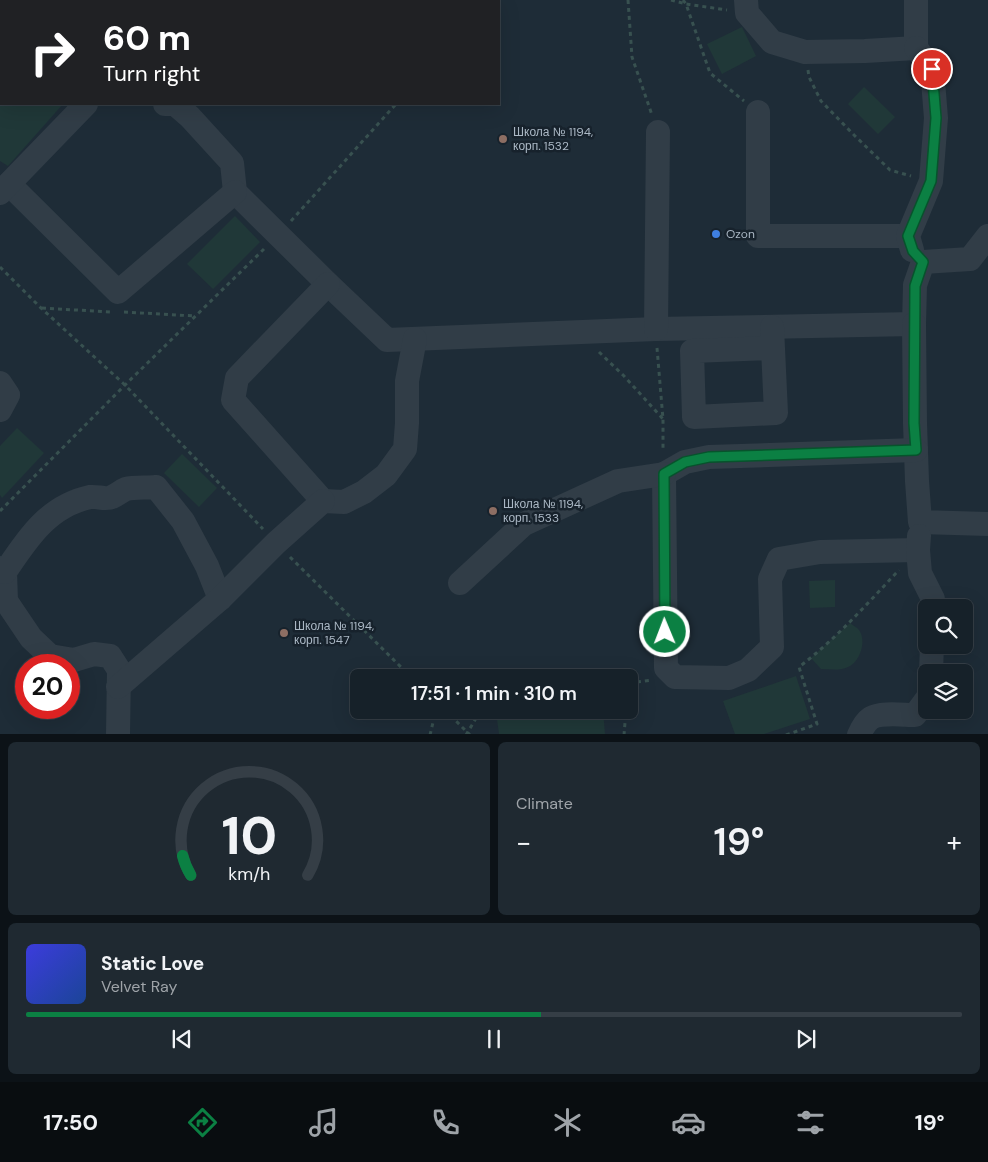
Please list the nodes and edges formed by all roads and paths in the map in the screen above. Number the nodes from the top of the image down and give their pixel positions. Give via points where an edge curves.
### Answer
1 (628, 0) edge
2 (671, 0) edge
3 (683, 0) edge
4 (916, 0) edge
5 (686, 4) junction
6 (747, 6) edge
7 (916, 48) junction
8 (805, 52) junction
9 (85, 105) edge
10 (176, 105) edge
11 (758, 112) joint
12 (658, 132) joint
13 (931, 181) junction
14 (5, 188) edge
15 (235, 192) junction
16 (908, 236) junction
17 (988, 236) edge
18 (923, 262) junction
19 (0, 267) edge
20 (328, 284) junction
21 (914, 324) junction
22 (656, 329) junction
23 (578, 332) junction
24 (415, 339) junction
25 (0, 383) edge
26 (125, 385) junction
27 (0, 410) edge
28 (663, 419) junction
29 (916, 450) junction
30 (664, 474) junction
31 (323, 500) junction
32 (0, 511) edge
33 (920, 522) junction
34 (988, 524) edge
35 (276, 543) junction
36 (918, 550) junction
37 (3, 570) edge
38 (460, 583) dead end
39 (220, 599) junction
40 (933, 599) edge
41 (403, 669) edge
42 (118, 687) junction
43 (918, 711) edge
44 (434, 719) edge
45 (454, 719) edge
46 (476, 719) edge
47 (625, 719) edge
48 (118, 734) edge
49 (430, 734) edge
50 (468, 734) edge
51 (624, 734) edge
52 (786, 734) edge
53 (860, 734) edge

1 - 12 path via 632,58
2 - 5 path
3 - 5 path
4 - 7 lane
5 - 6 path
5 - 11 path via 710,73
6 - 8 lane via 772,42
7 - 8 lane
7 - 13 lane via 932,69 936,118
8 - 13 path via 808,77 821,101 854,135 890,170
9 - 14 lane
10 - 15 lane via 232,162
11 - 16 lane via 758,236
12 - 22 lane
13 - 16 lane
14 - 15 lane via 118,292
15 - 20 lane
16 - 18 lane via 913,251
17 - 18 lane via 970,259
18 - 21 lane via 915,286
19 - 26 path
20 - 24 lane via 387,340
20 - 31 lane via 237,378 233,400
21 - 22 lane via 773,337
21 - 29 lane
22 - 23 lane
22 - 28 path
23 - 24 lane
23 - 28 path
24 - 31 lane via 407,381 405,449 386,475 364,492 344,502
25 - 27 lane via 8,395
26 - 32 path
26 - 35 path
28 - 30 path
29 - 30 lane via 709,457 685,462
29 - 33 lane
30 - 36 lane via 666,668 675,677 729,678 748,670 772,647 770,579 779,559 820,552
30 - 38 lane via 618,482 524,524
31 - 35 lane
33 - 34 lane
33 - 36 lane
35 - 39 lane
35 - 41 path
36 - 40 lane via 920,573
36 - 52 path via 850,623 799,667 817,724
37 - 39 lane via 37,528 72,503 91,497 111,498 125,489 156,487 183,521
37 - 42 lane via 6,601 31,638 50,656 74,660 94,654 110,656 119,670
39 - 42 lane
42 - 48 lane
43 - 53 lane via 915,715 886,714 872,718
44 - 49 path
45 - 50 path
46 - 50 path
47 - 51 path

